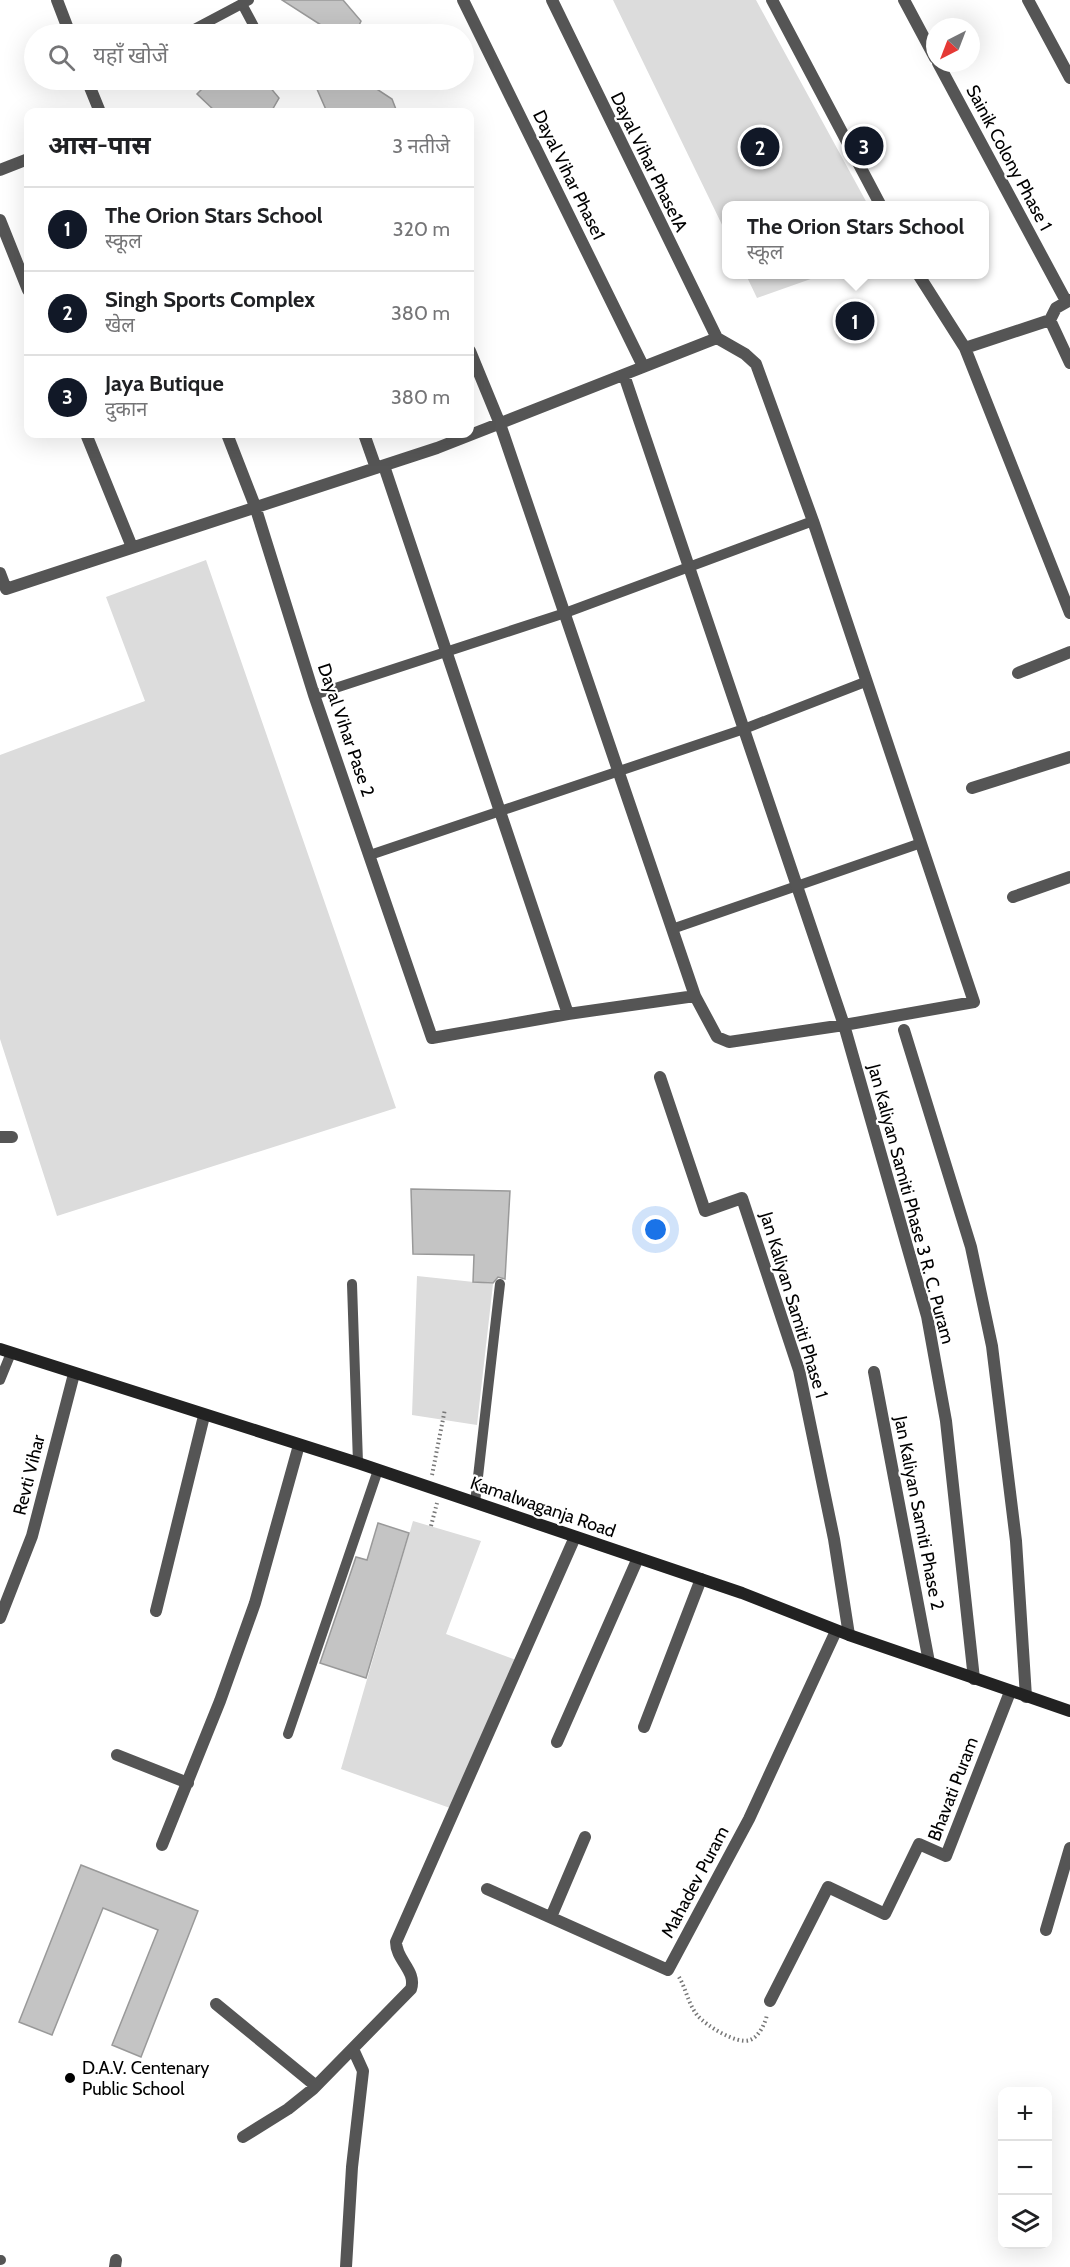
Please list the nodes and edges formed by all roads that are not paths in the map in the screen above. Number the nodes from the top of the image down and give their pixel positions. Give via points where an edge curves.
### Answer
1 (57, 0) edge
2 (463, 0) edge
3 (552, 0) edge
4 (772, 0) edge
5 (904, 0) edge
6 (1028, 0) edge
7 (245, 2) edge
8 (66, 24) edge
9 (203, 24) edge
10 (254, 24) edge
11 (926, 41) edge
12 (943, 72) edge
13 (1070, 78) edge
14 (91, 90) edge
15 (98, 108) edge
16 (24, 161) edge
17 (0, 170) edge
18 (878, 201) edge
19 (0, 220) edge
20 (921, 279) edge
21 (24, 280) edge
22 (1068, 301) edge
23 (1050, 320) junction
24 (717, 338) junction
25 (965, 348) junction
26 (474, 361) edge
27 (1070, 363) edge
28 (643, 366) junction
29 (624, 375) junction
30 (500, 424) junction
31 (474, 433) edge
32 (88, 438) edge
33 (229, 438) edge
34 (366, 438) edge
35 (461, 438) edge
36 (380, 467) junction
37 (255, 506) junction
38 (813, 521) junction
39 (132, 547) junction
40 (688, 568) junction
41 (0, 573) edge
42 (565, 613) junction
43 (1070, 613) edge
44 (446, 652) junction
45 (1070, 652) edge
46 (1018, 673) dead end
47 (865, 682) junction
48 (314, 695) junction
49 (744, 729) junction
50 (1070, 757) edge
51 (618, 772) junction
52 (972, 788) dead end
53 (500, 812) junction
54 (921, 843) junction
55 (370, 855) junction
56 (1070, 877) edge
57 (799, 884) junction
58 (1013, 897) dead end
59 (672, 929) junction
60 (695, 996) junction
61 (568, 1014) junction
62 (844, 1025) junction
63 (904, 1030) dead end
64 (660, 1077) dead end
65 (352, 1284) dead end
66 (500, 1284) dead end
67 (6, 1351) edge
68 (874, 1372) dead end
69 (74, 1374) junction
70 (0, 1380) edge
71 (204, 1416) junction
72 (299, 1445) junction
73 (358, 1463) junction
74 (378, 1470) junction
75 (475, 1503) junction
76 (575, 1537) junction
77 (638, 1558) junction
78 (701, 1579) junction
79 (156, 1611) dead end
80 (0, 1618) edge
81 (836, 1630) junction
82 (849, 1635) junction
83 (929, 1662) junction
84 (974, 1679) junction
85 (1010, 1692) junction
86 (1026, 1697) junction
87 (1070, 1711) edge
88 (644, 1728) dead end
89 (288, 1734) dead end
90 (557, 1742) dead end
91 (117, 1755) dead end
92 (188, 1782) junction
93 (585, 1837) dead end
94 (162, 1845) dead end
95 (1070, 1848) edge
96 (487, 1889) dead end
97 (551, 1917) junction
98 (1046, 1930) dead end
99 (770, 2001) road end
100 (216, 2004) dead end
101 (357, 2059) junction
102 (315, 2086) junction
103 (243, 2138) dead end
104 (346, 2267) edge

1 - 8 street
2 - 28 street, Dayal Vihar Phase1
3 - 24 street, Dayal Vihar Phase1A
4 - 18 street
5 - 11 street
6 - 13 street
7 - 9 lane
7 - 10 lane
12 - 22 street, Sainik Colony Phase 1
14 - 15 street
16 - 17 street
19 - 21 street
20 - 25 street
22 - 23 street via 1056,308
23 - 25 street
23 - 27 street
24 - 28 street
24 - 38 street via 756,364
25 - 43 street
26 - 30 street
28 - 29 street
29 - 30 street
29 - 40 street, Jan Kaliyan Samiti Phase 3 R. C. Puram
30 - 31 street
30 - 42 street
32 - 39 street
33 - 37 street, Dayal Vihar Pase 2
34 - 36 street
35 - 36 street
36 - 37 street
36 - 44 street
37 - 39 street
37 - 48 street, Dayal Vihar Pase 2
38 - 40 lane
38 - 47 street
39 - 41 street via 6,590
40 - 42 lane
40 - 49 street, Jan Kaliyan Samiti Phase 3 R. C. Puram
42 - 44 lane
42 - 51 street
44 - 48 lane
44 - 53 street
45 - 46 street
47 - 49 lane
47 - 54 street
48 - 55 street, Dayal Vihar Pase 2
49 - 51 lane
49 - 57 street, Jan Kaliyan Samiti Phase 3 R. C. Puram
50 - 52 street
51 - 53 lane
51 - 59 street
53 - 55 lane
53 - 61 street
54 - 57 lane
54 - 62 street via 974,1002
55 - 61 street, Dayal Vihar Pase 2 via 432,1038
56 - 58 street
57 - 59 lane
57 - 62 street, Jan Kaliyan Samiti Phase 3 R. C. Puram
59 - 60 street
60 - 61 street
60 - 62 street via 717,1037 729,1042
62 - 84 street, Jan Kaliyan Samiti Phase 3 R. C. Puram via 927,1316 946,1421
63 - 86 street via 971,1247 992,1346 1016,1541
64 - 82 street, Jan Kaliyan Samiti Phase 1 via 705,1211 742,1198 799,1370 834,1539
65 - 73 lane
66 - 75 lane
67 - 69 main road, Kamalwaganja Road
67 - 70 lane
68 - 83 street, Jan Kaliyan Samiti Phase 2
69 - 71 main road, Kamalwaganja Road
69 - 80 street, Revti Vihar via 32,1536
71 - 72 main road, Kamalwaganja Road
71 - 79 street
72 - 73 main road, Kamalwaganja Road
72 - 92 street via 255,1603
73 - 74 main road, Kamalwaganja Road
74 - 75 main road, Kamalwaganja Road
74 - 89 lane
75 - 76 main road, Kamalwaganja Road
76 - 77 main road, Kamalwaganja Road
76 - 101 street via 396,1942 396,1952 412,1976 411,1989
77 - 78 main road, Kamalwaganja Road
77 - 90 street
78 - 81 main road, Kamalwaganja Road
78 - 88 street
81 - 82 main road, Kamalwaganja Road
81 - 97 street, Mahadev Puram via 749,1820 668,1970
82 - 83 main road, Kamalwaganja Road
83 - 84 main road, Kamalwaganja Road
84 - 85 main road, Kamalwaganja Road
85 - 86 main road, Kamalwaganja Road
85 - 99 street, Bhavati Puram via 946,1856 919,1844 885,1914 828,1887
86 - 87 main road, Kamalwaganja Road
91 - 92 street
92 - 94 street
93 - 97 street
95 - 98 street
96 - 97 street
100 - 102 street
101 - 102 street
101 - 104 street
102 - 103 street

